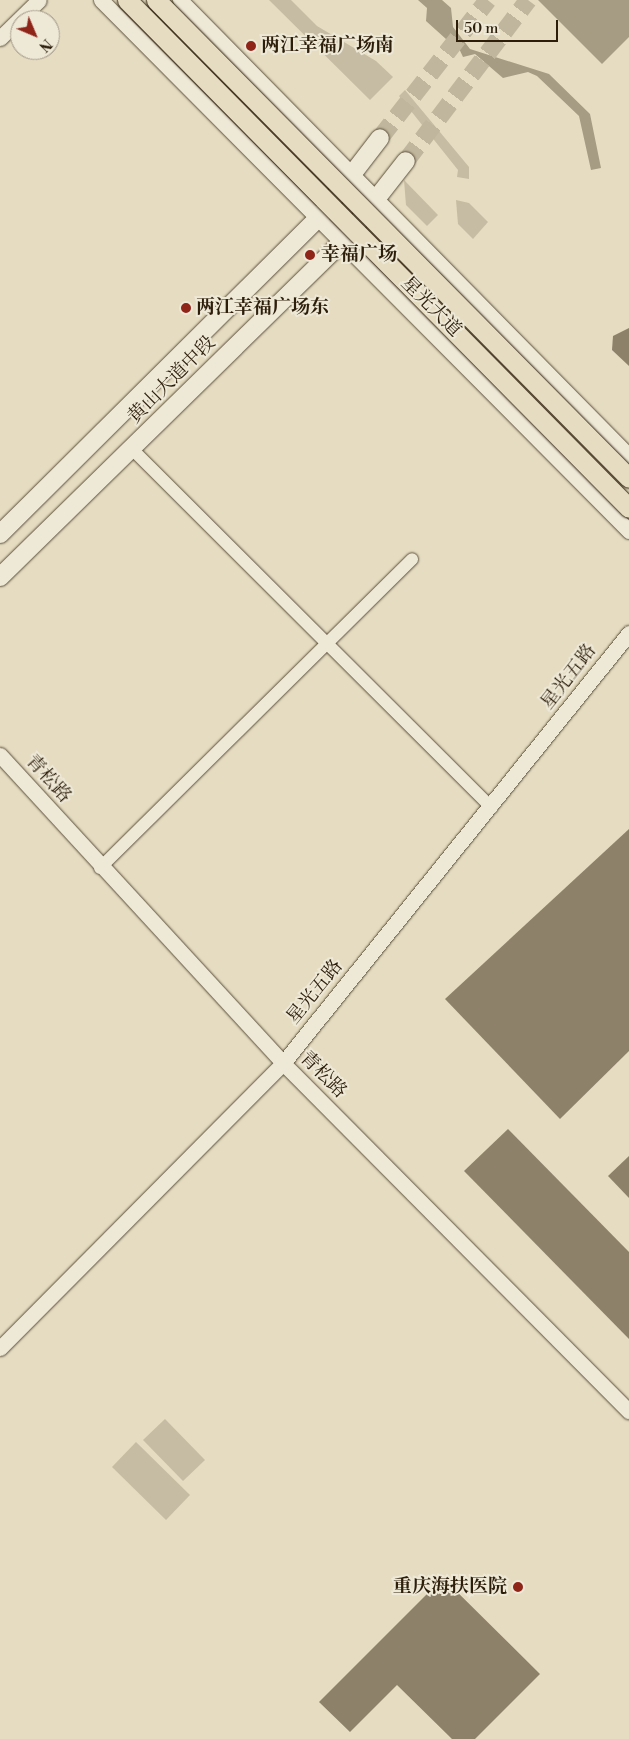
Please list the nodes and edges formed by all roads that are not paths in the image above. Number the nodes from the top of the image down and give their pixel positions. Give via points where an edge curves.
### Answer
1 (39, 0) edge
2 (101, 0) edge
3 (127, 0) edge
4 (156, 0) edge
5 (180, 0) edge
6 (0, 38) edge
7 (380, 138) tunnel mouth
8 (406, 161) tunnel mouth
9 (354, 173) junction
10 (377, 197) junction
11 (320, 216) junction
12 (344, 240) junction
13 (132, 449) junction
14 (629, 456) edge
15 (629, 478) edge
16 (629, 508) edge
17 (629, 531) edge
18 (0, 534) edge
19 (412, 559) dead end
20 (0, 577) edge
21 (629, 633) edge
22 (326, 644) junction
23 (0, 755) edge
24 (492, 808) junction
25 (100, 868) junction
26 (284, 1063) junction
27 (0, 1348) edge
28 (629, 1411) edge

1 - 6 street
2 - 11 street
3 - 16 main road, 星光大道, bridge
4 - 15 main road, 星光大道, bridge
5 - 9 street
7 - 9 main road, 黄山大道中段
8 - 10 main road, 黄山大道中段
9 - 10 street
9 - 11 main road, 黄山大道中段
10 - 12 main road, 黄山大道中段
10 - 14 street
11 - 12 street
11 - 18 main road, 黄山大道中段
12 - 13 main road, 黄山大道中段
12 - 17 street
13 - 20 main road, 黄山大道中段
13 - 22 street
19 - 22 street
21 - 24 street, 星光五路
22 - 24 street
22 - 25 street
23 - 25 street, 青松路
24 - 26 street, 星光五路
25 - 26 street, 青松路
26 - 27 street, 星光五路
26 - 28 street, 青松路

